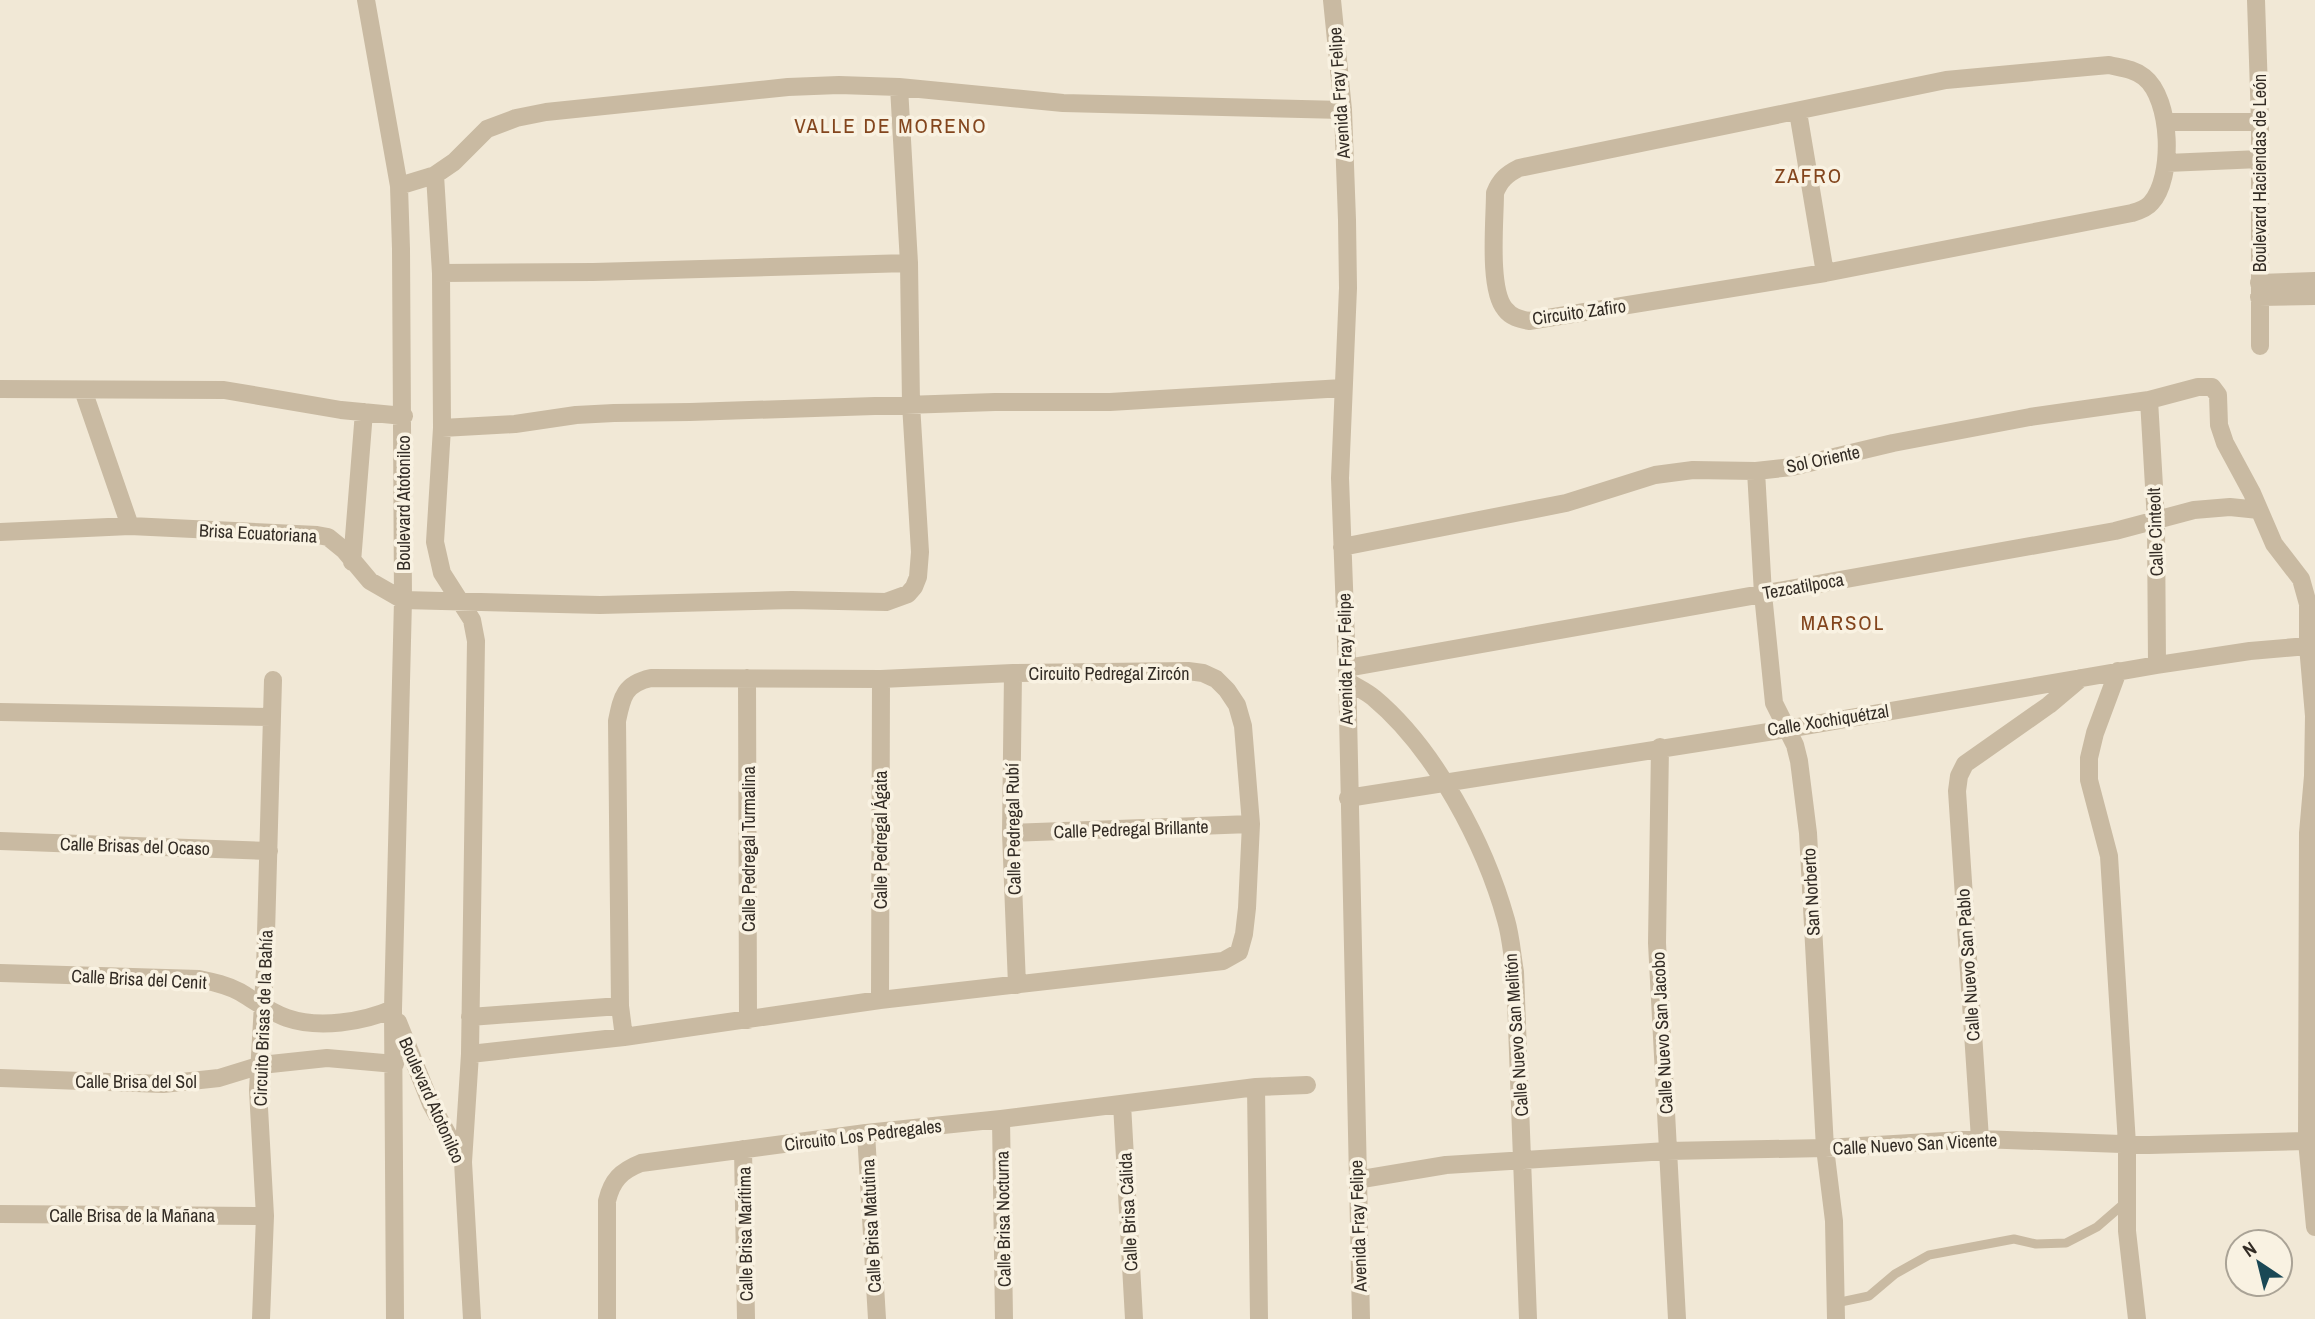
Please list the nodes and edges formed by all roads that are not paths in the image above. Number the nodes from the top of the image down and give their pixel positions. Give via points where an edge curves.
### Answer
1 (366, 0) edge
2 (1332, 0) edge
3 (2256, 0) edge
4 (900, 87) junction
5 (1343, 110) junction
6 (1798, 112) junction
7 (2165, 122) junction
8 (2260, 122) junction
9 (2260, 159) junction
10 (2167, 163) junction
11 (435, 175) junction
12 (399, 186) junction
13 (909, 263) junction
14 (441, 273) junction
15 (1825, 273) junction
16 (2315, 281) edge
17 (2259, 290) junction
18 (2315, 296) edge
19 (2260, 346) dead end
20 (1343, 388) junction
21 (0, 389) edge
22 (83, 390) junction
23 (2149, 400) junction
24 (911, 404) junction
25 (364, 412) junction
26 (404, 416) junction
27 (442, 428) junction
28 (1756, 471) junction
29 (2259, 510) junction
30 (2156, 521) junction
31 (130, 526) junction
32 (0, 532) edge
33 (1342, 547) junction
34 (352, 562) junction
35 (1763, 594) junction
36 (403, 600) junction
37 (462, 602) junction
38 (2308, 646) junction
39 (2157, 665) junction
40 (2118, 671) junction
41 (1013, 673) junction
42 (1347, 675) junction
43 (2083, 677) junction
44 (747, 678) junction
45 (881, 679) junction
46 (274, 680) dead end
47 (0, 712) edge
48 (272, 717) junction
49 (1787, 729) junction
50 (1660, 747) junction
51 (1447, 783) junction
52 (1348, 798) junction
53 (1251, 824) junction
54 (1012, 833) junction
55 (0, 841) edge
56 (269, 851) junction
57 (0, 973) edge
58 (1017, 985) junction
59 (880, 1000) junction
60 (261, 1006) junction
61 (620, 1006) junction
62 (393, 1009) junction
63 (470, 1017) junction
64 (748, 1020) junction
65 (624, 1037) junction
66 (470, 1054) junction
67 (395, 1064) junction
68 (261, 1065) junction
69 (0, 1078) edge
70 (1307, 1085) dead end
71 (1256, 1087) junction
72 (1122, 1104) junction
73 (1001, 1119) junction
74 (866, 1133) junction
75 (1980, 1139) junction
76 (2306, 1141) junction
77 (2127, 1144) junction
78 (1825, 1148) junction
79 (743, 1149) junction
80 (1667, 1151) junction
81 (1523, 1159) junction
82 (463, 1162) junction
83 (1356, 1180) junction
84 (2127, 1201) junction
85 (0, 1214) edge
86 (264, 1216) junction
87 (2315, 1227) edge
88 (1836, 1311) edge
89 (261, 1319) edge
90 (395, 1319) edge
91 (472, 1319) edge
92 (607, 1319) edge
93 (746, 1319) edge
94 (877, 1319) edge
95 (1004, 1319) edge
96 (1134, 1319) edge
97 (1259, 1319) edge
98 (1361, 1319) edge
99 (1528, 1319) edge
100 (1677, 1319) edge
101 (2137, 1319) edge

1 - 12 street, Boulevard Atotonilco
2 - 5 street, Avenida Fray Felipe
3 - 8 street, Boulevard Haciendas de León
4 - 5 street via 1063,103
4 - 11 street via 788,87 546,112 487,129
4 - 13 street
5 - 20 street, Avenida Fray Felipe via 1348,288
6 - 7 street, Circuito Zafiro via 1946,80 2109,65 2132,69 2145,78 2159,100
6 - 15 street
6 - 15 street, Circuito Zafiro via 1535,163 1506,174 1495,193 1494,283 1506,311 1529,321
7 - 8 street
7 - 10 street, Circuito Zafiro
8 - 9 street, Boulevard Haciendas de León
9 - 10 street
9 - 17 street, Boulevard Haciendas de León
10 - 15 street, Circuito Zafiro via 2150,206 2133,213
11 - 12 street
11 - 14 street
12 - 26 street, Boulevard Atotonilco
13 - 14 street
13 - 24 street
14 - 27 street
16 - 17 street
17 - 18 street
17 - 19 street, Boulevard Haciendas de León
20 - 24 street via 1110,402
20 - 33 street, Avenida Fray Felipe
21 - 22 street
22 - 25 street via 224,390
22 - 31 street
23 - 28 street, Sol Oriente via 2030,417
23 - 29 street, Sol Oriente via 2212,387 2218,395 2222,434
23 - 30 street, Calle Cinteolt
24 - 27 street via 614,413
24 - 37 street via 920,552 914,587 899,599 600,606
25 - 26 street
25 - 34 street
26 - 36 street, Boulevard Atotonilco
27 - 37 street via 435,542 442,573
28 - 33 street, Sol Oriente via 1655,475 1566,503
28 - 35 street, San Norberto
29 - 30 street, Tezcatilpoca via 2204,509
29 - 38 street via 2274,544 2304,586
30 - 35 street, Tezcatilpoca
30 - 39 street, Calle Cinteolt
31 - 32 street, Brisa Ecuatoriana
31 - 34 street, Brisa Ecuatoriana via 317,535 328,537
33 - 42 street, Avenida Fray Felipe
34 - 36 street, Brisa Ecuatoriana via 370,582
35 - 42 street, Tezcatilpoca
35 - 49 street, San Norberto via 1773,703
36 - 37 street
36 - 62 street, Boulevard Atotonilco
37 - 63 street via 476,641
38 - 39 street, Calle Xochiquétzal
38 - 76 street via 2314,716 2308,833
39 - 40 street, Calle Xochiquétzal
40 - 43 street, Calle Xochiquétzal
40 - 77 street via 2095,733 2089,780 2109,856
41 - 45 street, Circuito Pedregal Zircón
41 - 53 street, Circuito Pedregal Zircón via 1188,671 1216,679 1237,705 1243,726
41 - 54 street, Calle Pedregal Rubí
42 - 51 street, Calle Nuevo San Melitón via 1396,720
42 - 52 street, Avenida Fray Felipe
43 - 49 street, Calle Xochiquétzal
43 - 75 street, Calle Nuevo San Pablo via 1979,752 1959,776
44 - 45 street, Circuito Pedregal Zircón
44 - 61 street, Circuito Pedregal Zircón via 651,678 636,681 621,700 617,721
44 - 64 street, Calle Pedregal Turmalina
45 - 59 street, Calle Pedregal Ágata
46 - 48 street, Circuito Brisas de la Bahía
47 - 48 street
48 - 56 street, Circuito Brisas de la Bahía
49 - 50 street, Calle Xochiquétzal
49 - 78 street, San Norberto via 1799,761 1808,833
50 - 51 street, Calle Xochiquétzal
50 - 80 street, Calle Nuevo San Jacobo via 1657,943
51 - 52 street, Calle Xochiquétzal
51 - 81 street, Calle Nuevo San Melitón via 1491,875 1507,921 1515,972
52 - 83 street, Avenida Fray Felipe
53 - 54 street, Calle Pedregal Brillante
53 - 58 street, Circuito Pedregal Zircón via 1247,908 1239,952 1213,964
54 - 58 street, Calle Pedregal Rubí
55 - 56 street, Calle Brisas del Ocaso
56 - 60 street, Circuito Brisas de la Bahía
57 - 60 street, Calle Brisa del Cenit via 199,979 222,984
58 - 59 street, Circuito Pedregal Zircón
59 - 64 street, Circuito Pedregal Zircón
60 - 62 street, Calle Brisa del Cenit via 314,1023 364,1019
60 - 68 street, Circuito Brisas de la Bahía
61 - 63 street
61 - 65 street, Circuito Pedregal Zircón
62 - 67 street, Boulevard Atotonilco
62 - 82 street, Boulevard Atotonilco via 430,1104
63 - 66 street
64 - 65 street, Circuito Pedregal Zircón
65 - 66 street, Circuito Pedregal Zircón
66 - 82 street
67 - 68 street, Calle Brisa del Sol via 327,1058
67 - 90 street, Boulevard Atotonilco
68 - 69 street, Calle Brisa del Sol via 219,1078 163,1084
68 - 86 street, Circuito Brisas de la Bahía
70 - 71 street, Circuito Los Pedregales
71 - 72 street, Circuito Los Pedregales
71 - 97 street
72 - 73 street, Circuito Los Pedregales
72 - 96 street, Calle Brisa Cálida
73 - 74 street, Circuito Los Pedregales
73 - 95 street, Calle Brisa Nocturna
74 - 79 street, Circuito Los Pedregales
74 - 94 street, Calle Brisa Matutina
75 - 77 street, Calle Nuevo San Vicente
75 - 78 street, Calle Nuevo San Vicente
76 - 77 street, Calle Nuevo San Vicente
76 - 87 street
77 - 84 street
78 - 80 street, Calle Nuevo San Vicente
78 - 88 street, San Norberto via 1834,1222
79 - 92 street, Circuito Los Pedregales via 641,1163 617,1177 607,1201
79 - 93 street, Calle Brisa Marítima
80 - 81 street, Calle Nuevo San Vicente
80 - 100 street, Calle Nuevo San Jacobo
81 - 83 street, Calle Nuevo San Vicente via 1434,1166
81 - 99 street, Calle Nuevo San Melitón
82 - 91 street, Boulevard Atotonilco
83 - 98 street, Avenida Fray Felipe
84 - 88 lane via 2097,1227 2066,1243 2014,1239 1929,1255 1869,1296
84 - 101 street
85 - 86 street, Calle Brisa de la Mañana
86 - 89 street, Circuito Brisas de la Bahía

